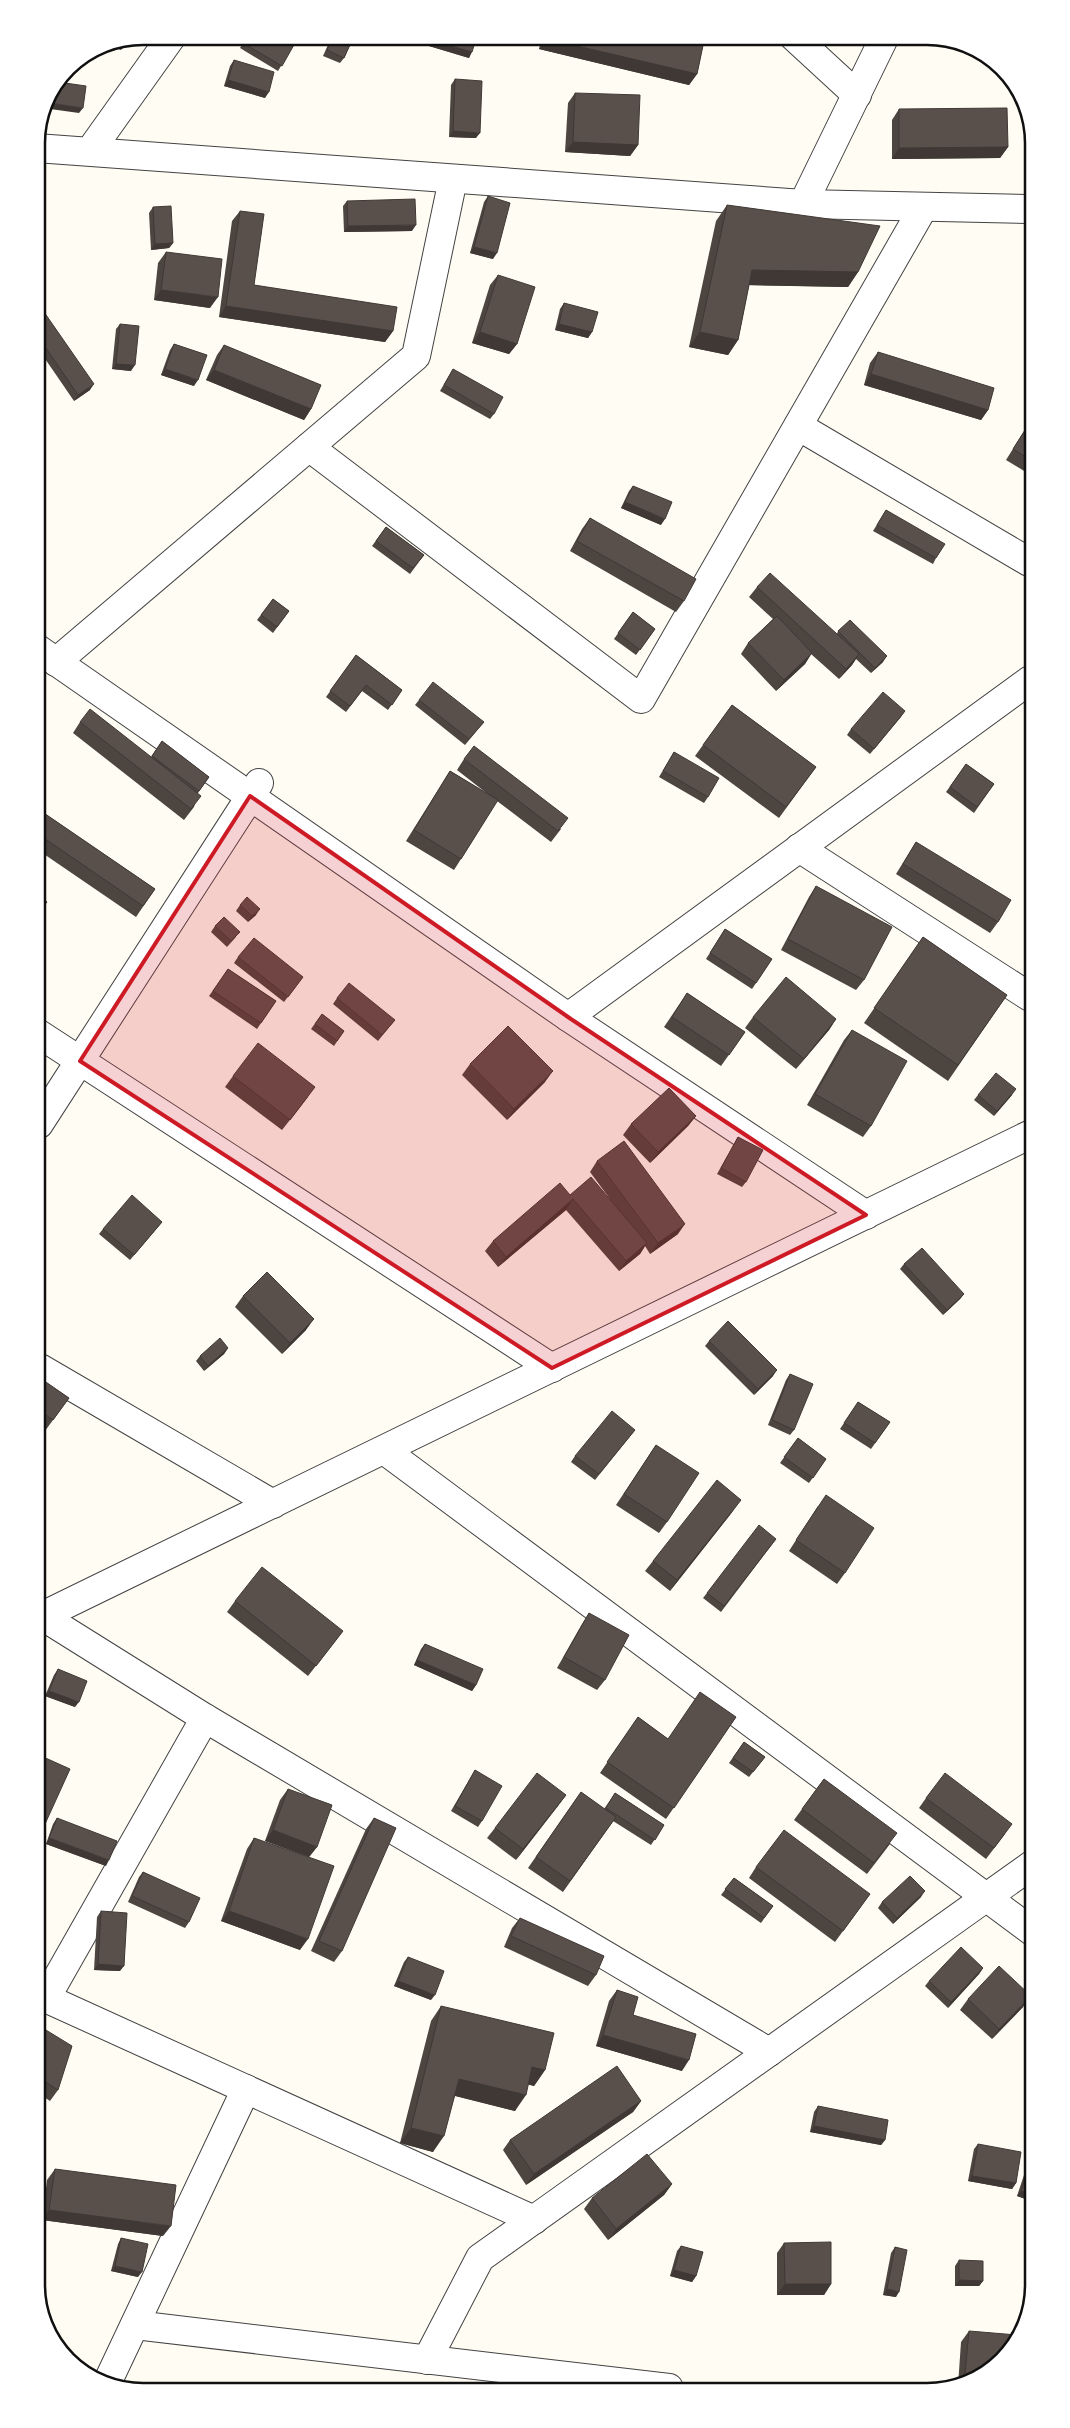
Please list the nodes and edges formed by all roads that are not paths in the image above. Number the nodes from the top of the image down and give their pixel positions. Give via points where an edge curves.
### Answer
1 (166, 45) edge
2 (803, 45) edge
3 (881, 45) edge
4 (857, 95) junction
5 (45, 148) edge
6 (90, 151) junction
7 (454, 179) junction
8 (803, 204) junction
9 (924, 208) junction
10 (1025, 209) edge
11 (798, 426) junction
12 (310, 447) junction
13 (1025, 560) edge
14 (47, 656) edge
15 (1025, 684) edge
16 (255, 790) junction
17 (799, 848) junction
18 (1025, 994) edge
19 (568, 1017) junction
20 (45, 1038) edge
21 (80, 1061) junction
22 (45, 1115) edge
23 (1025, 1137) edge
24 (866, 1215) junction
25 (552, 1368) junction
26 (45, 1371) edge
27 (384, 1450) junction
28 (273, 1504) junction
29 (45, 1615) edge
30 (45, 1619) edge
31 (205, 1718) junction
32 (1025, 1870) edge
33 (986, 1898) junction
34 (1025, 1926) edge
35 (45, 1995) edge
36 (45, 1997) edge
37 (769, 2052) junction
38 (246, 2089) junction
39 (534, 2220) junction
40 (135, 2325) junction
41 (427, 2360) junction
42 (110, 2378) edge
43 (626, 2383) edge

1 - 6 street
2 - 4 street
3 - 4 street
4 - 8 street
5 - 6 street
6 - 7 street
7 - 8 street
7 - 12 street via 416,356
8 - 9 street
9 - 10 street
9 - 11 street
11 - 12 street via 641,699
11 - 13 street
12 - 14 street
14 - 16 street
15 - 17 street
16 - 19 street
16 - 21 street
17 - 18 street
17 - 19 street
19 - 24 street
20 - 21 street
21 - 22 street
21 - 25 street
23 - 24 street
24 - 25 street
25 - 27 street
26 - 28 street
27 - 28 street
27 - 33 street
28 - 29 street
30 - 31 street
31 - 35 street
31 - 37 street
32 - 33 street
33 - 34 street
33 - 37 street
36 - 38 street
37 - 39 street
38 - 39 street
38 - 40 street
39 - 41 street via 480,2258
40 - 41 street
40 - 42 street
41 - 43 street

